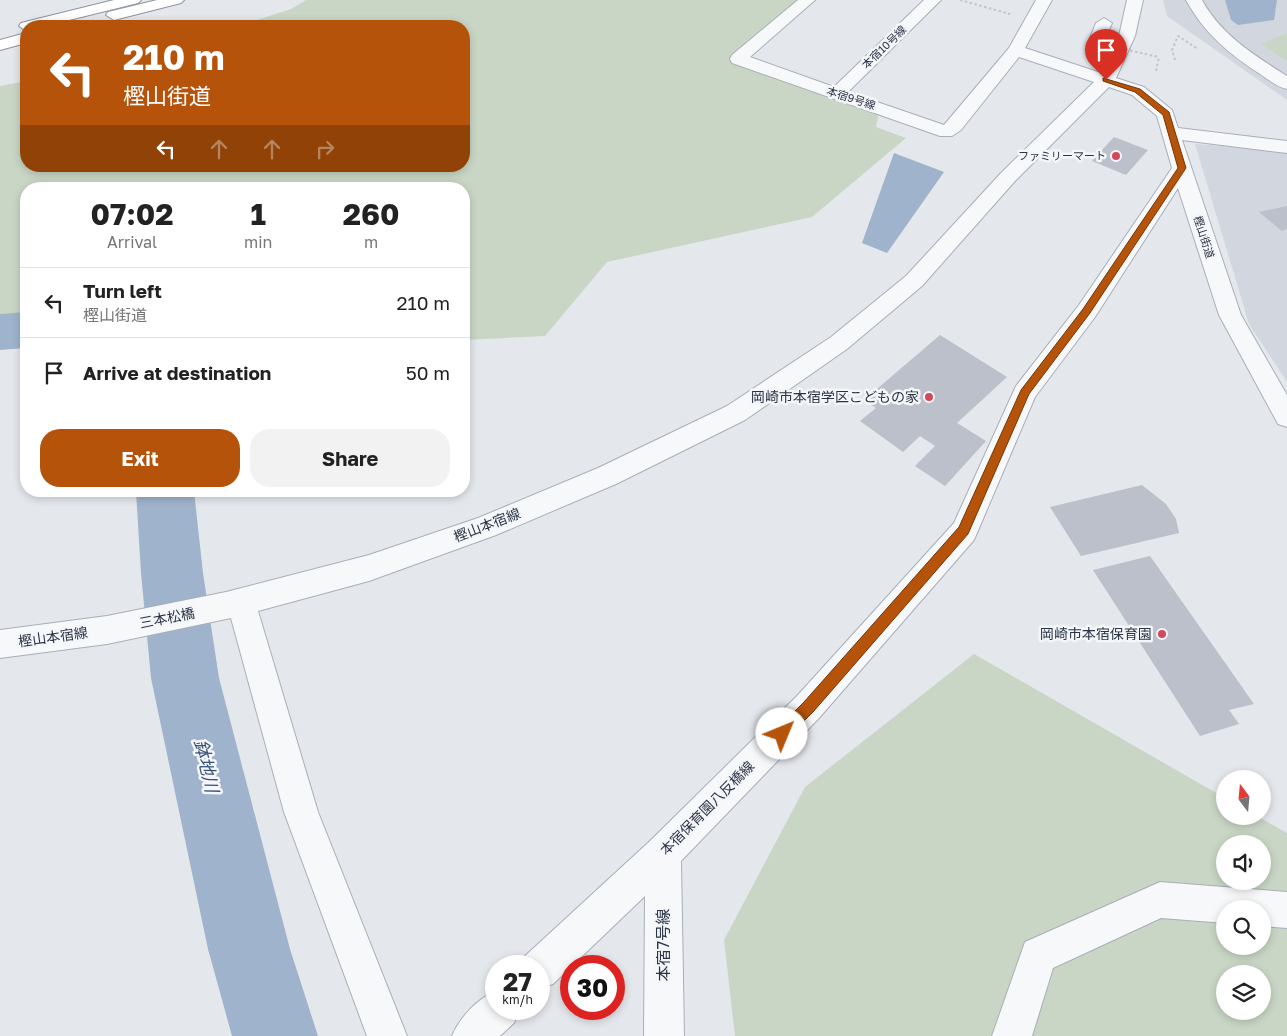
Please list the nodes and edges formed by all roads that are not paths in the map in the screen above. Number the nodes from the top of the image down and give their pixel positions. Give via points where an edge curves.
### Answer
1 (133, 0) edge
2 (176, 0) edge
3 (806, 0) edge
4 (933, 0) edge
5 (1044, 0) edge
6 (1135, 0) edge
7 (1194, 0) edge
8 (51, 20) edge
9 (96, 20) edge
10 (1104, 23) dead end
11 (20, 28) edge
12 (0, 33) edge
13 (20, 40) edge
14 (1096, 43) road end
15 (0, 45) edge
16 (1016, 50) junction
17 (1106, 80) junction
18 (1287, 84) edge
19 (836, 94) junction
20 (1170, 132) junction
21 (1287, 147) edge
22 (1182, 168) junction
23 (1287, 417) edge
24 (234, 604) junction
25 (107, 630) joint
26 (0, 644) edge
27 (662, 854) junction
28 (1287, 910) edge
29 (550, 960) edge
30 (489, 1020) edge
31 (387, 1036) edge
32 (472, 1036) edge
33 (664, 1036) edge
34 (1012, 1036) edge

1 - 8 highway
2 - 9 highway
3 - 19 street, 本宿9号線 via 738,59
4 - 19 street, 本宿10号線
5 - 16 street
6 - 17 street, 樫山本宿線 via 1127,36
7 - 18 street via 1210,27 1224,41
10 - 14 street
11 - 12 highway
13 - 15 highway
16 - 17 street, 樫山街道
16 - 19 street, 本宿9号線 via 956,126 946,132
17 - 20 street, 樫山街道 via 1138,91 1166,114
17 - 24 street, 樫山本宿線 via 1008,177 914,281 839,343 736,412 607,476 486,527 369,568
20 - 21 street
20 - 22 street, 樫山街道
22 - 23 street, 樫山街道 via 1230,315
22 - 27 street, 本宿保育園八反橋線 via 1087,311 1025,393 964,531 808,707
24 - 25 street, 三本松橋
24 - 31 street via 301,812
25 - 26 street, 樫山本宿線
27 - 29 street, 本宿保育園八反橋線
27 - 33 street, 本宿7号線
28 - 34 street via 1160,900 1038,955
30 - 32 street

